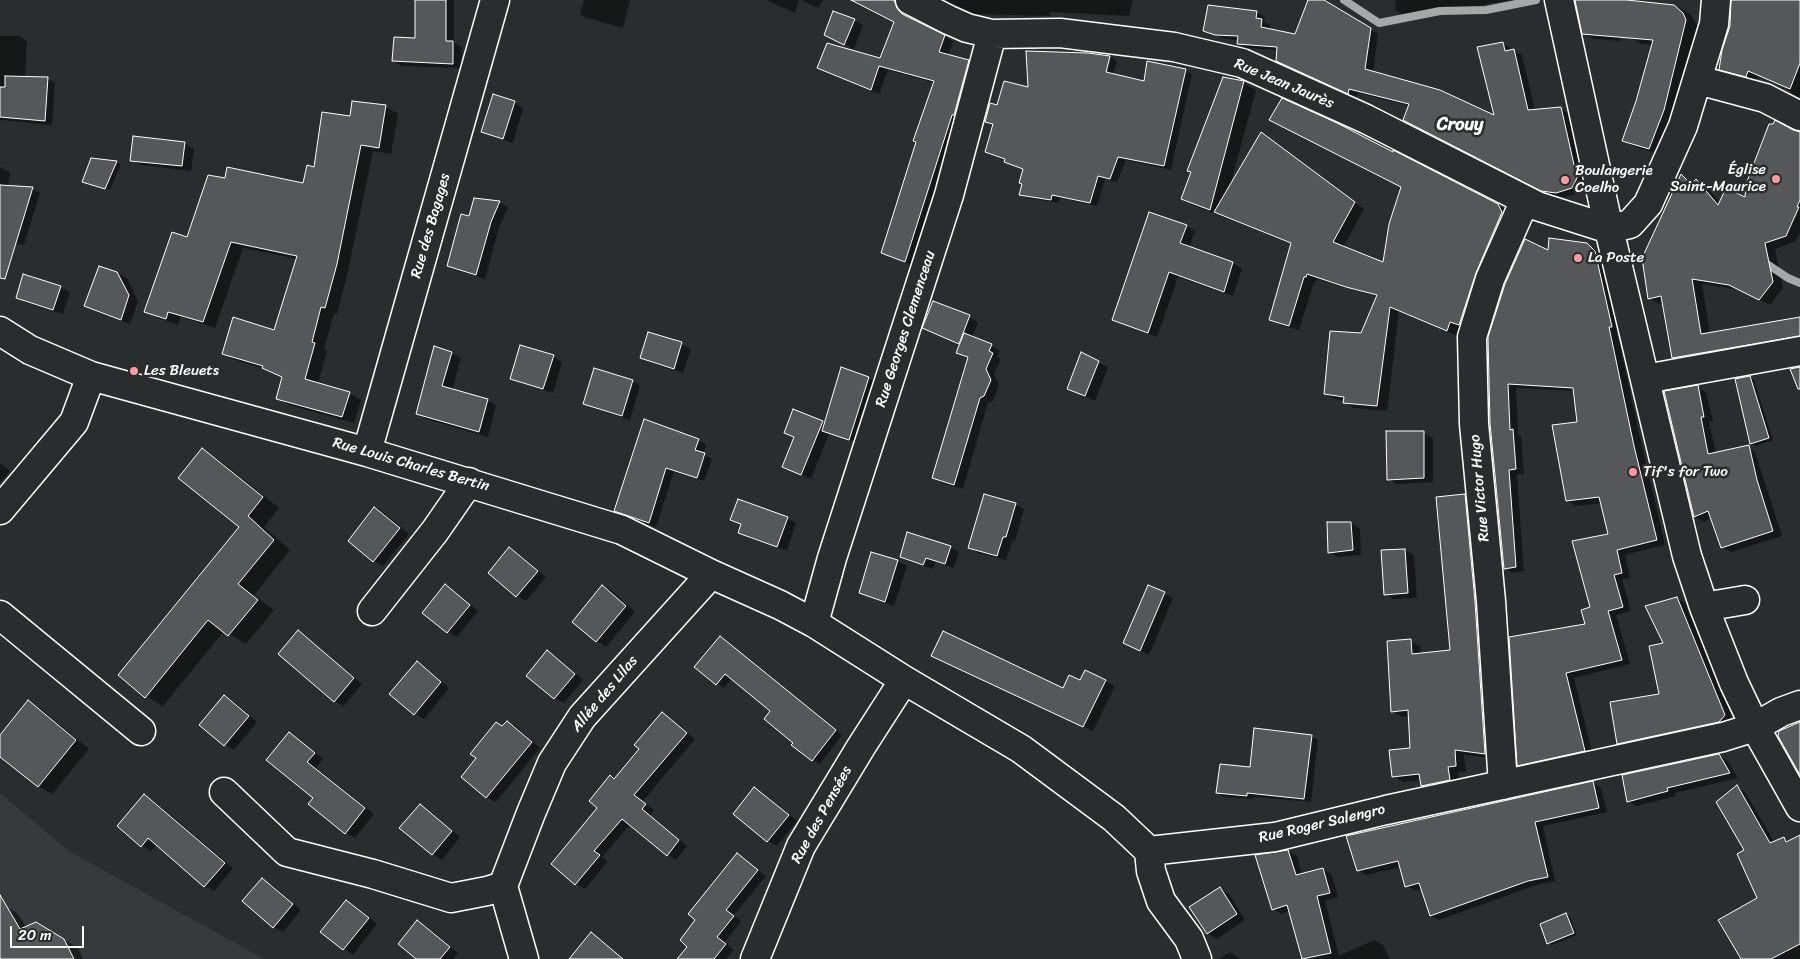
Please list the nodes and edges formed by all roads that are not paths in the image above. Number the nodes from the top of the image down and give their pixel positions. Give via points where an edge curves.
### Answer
1 (495, 0) edge
2 (910, 0) edge
3 (1559, 0) edge
4 (1716, 0) edge
5 (992, 34) junction
6 (1698, 80) junction
7 (1800, 116) edge
8 (1525, 200) junction
9 (1609, 229) junction
10 (0, 331) edge
11 (1800, 351) edge
12 (90, 376) junction
13 (1645, 379) junction
14 (367, 452) junction
15 (469, 482) junction
16 (0, 510) edge
17 (711, 574) junction
18 (1745, 600) dead end
19 (1704, 607) junction
20 (372, 611) dead end
21 (0, 615) edge
22 (814, 623) junction
23 (904, 680) junction
24 (1800, 705) edge
25 (1755, 727) junction
26 (141, 731) dead end
27 (1502, 785) junction
28 (224, 792) dead end
29 (1800, 807) edge
30 (1149, 851) junction
31 (503, 886) junction
32 (524, 959) edge
33 (755, 959) edge
34 (1197, 959) edge

1 - 14 street, Rue des Bagages
2 - 5 street, Rue Jean Jaurès via 967,28
3 - 9 street
4 - 6 street via 1714,24
5 - 8 street, Rue Jean Jaurès via 1070,34 1174,47 1242,63 1366,119
5 - 22 street, Rue Georges Clemenceau via 949,195
6 - 7 street via 1765,98
6 - 9 street via 1683,126 1648,204 1630,224
8 - 9 street, Rue Jean Jaurès
8 - 27 street, Rue Victor Hugo via 1490,279 1472,337 1474,424 1491,601
9 - 13 street
10 - 12 street, Rue Louis Charles Bertin via 30,350
11 - 13 street
12 - 14 street, Rue Louis Charles Bertin
12 - 16 street via 74,422
13 - 19 street via 1687,556
14 - 15 street, Rue Louis Charles Bertin
15 - 17 street, Rue Louis Charles Bertin via 622,530
15 - 20 street via 435,532
17 - 22 street, Rue Louis Charles Bertin
17 - 31 street, Allée des Lilas via 577,725 552,764
18 - 19 street
19 - 25 street
21 - 26 street
22 - 23 street, Rue Louis Charles Bertin
23 - 30 street via 1021,749 1114,818
23 - 33 street, Rue des Pensées via 801,846
24 - 25 street, Rue Roger Salengro
25 - 27 street, Rue Roger Salengro via 1737,734
25 - 29 street
27 - 30 street, Rue Roger Salengro via 1275,837
28 - 31 street via 287,852 451,898
30 - 34 street via 1151,871 1161,901 1189,939
31 - 32 street

